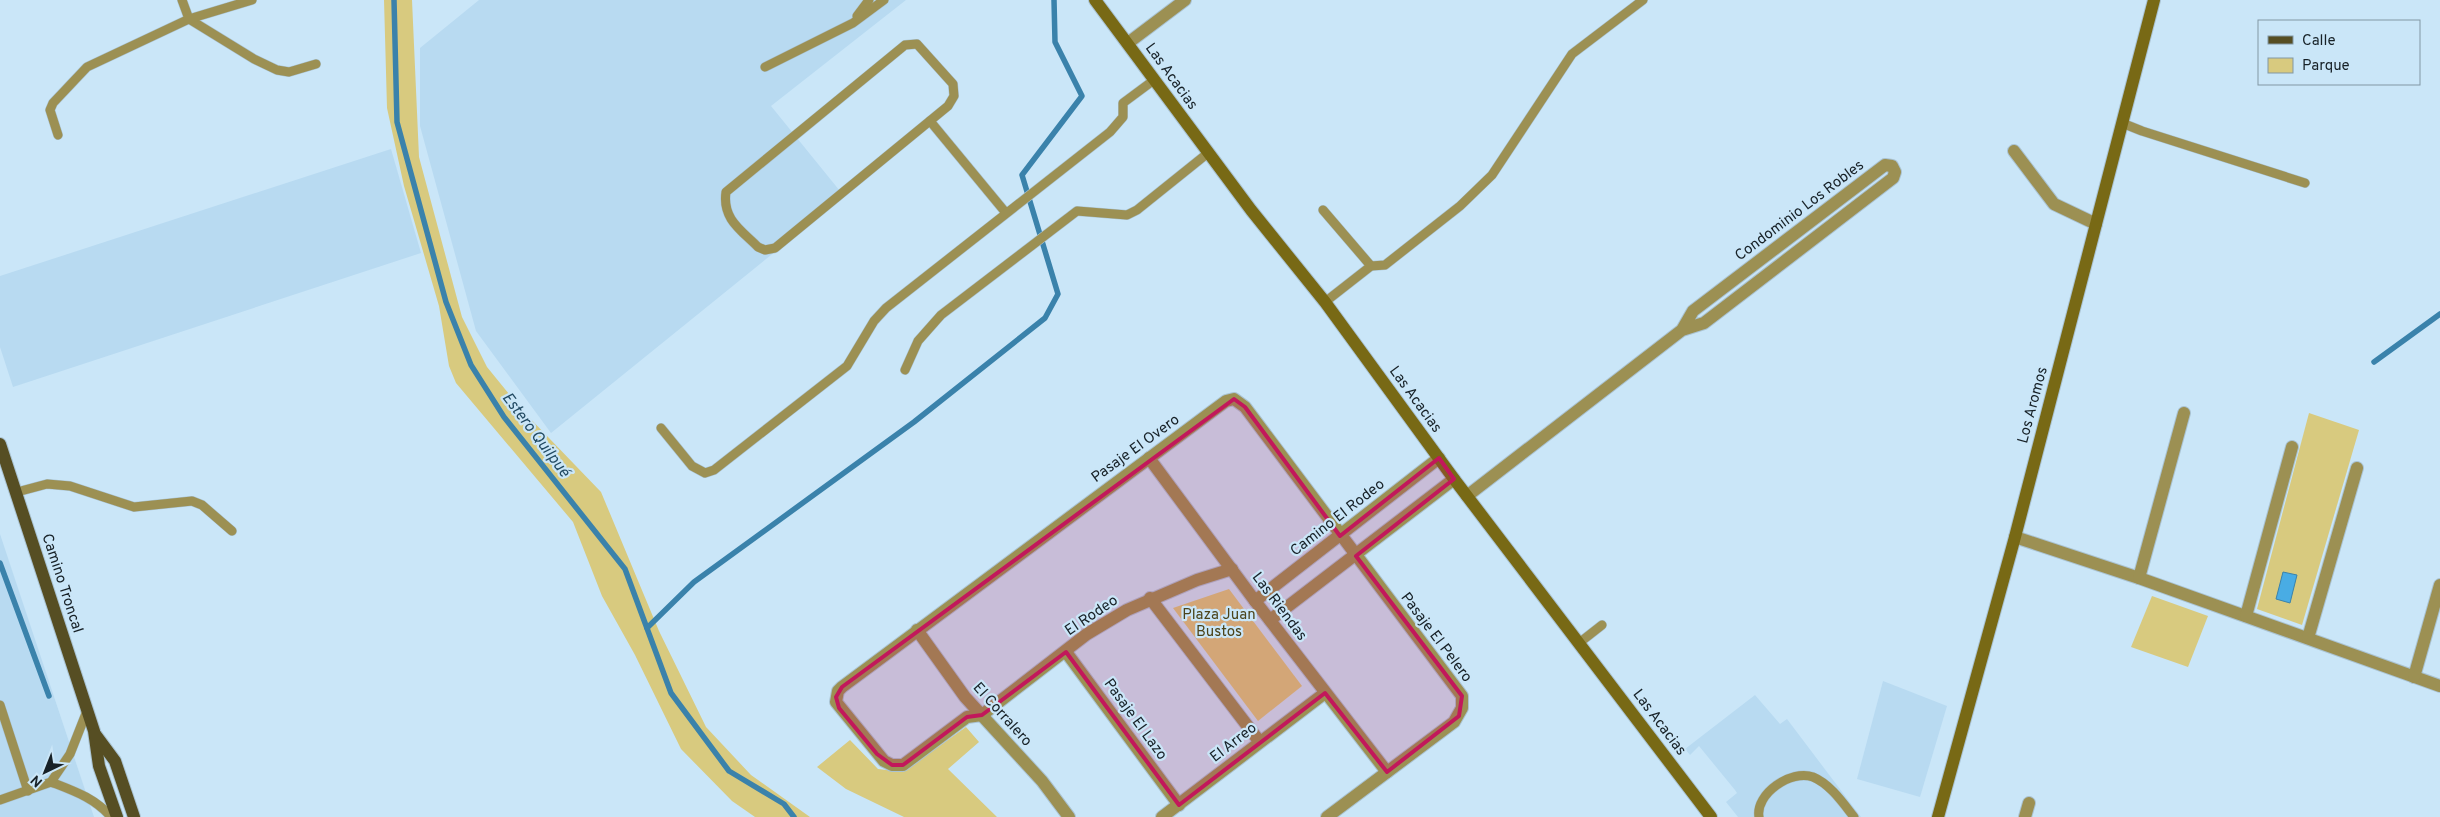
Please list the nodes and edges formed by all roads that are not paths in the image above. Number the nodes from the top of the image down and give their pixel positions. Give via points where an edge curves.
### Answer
1 (182, 0) edge
2 (252, 0) edge
3 (868, 0) edge
4 (884, 0) edge
5 (1095, 0) edge
6 (1185, 0) edge
7 (1643, 0) edge
8 (2154, 0) edge
9 (189, 19) junction
10 (852, 23) junction
11 (1128, 43) junction
12 (316, 64) dead end
13 (764, 67) dead end
14 (1154, 80) junction
15 (930, 121) junction
16 (2122, 123) junction
17 (58, 135) dead end
18 (2014, 151) dead end
19 (1208, 153) junction
20 (2305, 183) dead end
21 (1323, 210) dead end
22 (1006, 213) junction
23 (2096, 224) junction
24 (1371, 266) junction
25 (1325, 302) junction
26 (1682, 330) junction
27 (905, 370) dead end
28 (2184, 413) dead end
29 (661, 428) dead end
30 (0, 444) edge
31 (2292, 447) dead end
32 (1149, 458) junction
33 (1439, 458) junction
34 (2357, 468) dead end
35 (1454, 479) junction
36 (17, 492) junction
37 (1467, 496) junction
38 (232, 531) dead end
39 (1340, 536) junction
40 (2014, 537) junction
41 (1356, 556) junction
42 (1232, 569) junction
43 (2138, 578) junction
44 (2440, 585) edge
45 (1150, 598) junction
46 (1255, 601) junction
47 (2246, 616) junction
48 (1270, 620) junction
49 (1602, 625) dead end
50 (917, 630) junction
51 (2308, 638) junction
52 (1579, 643) junction
53 (1066, 652) junction
54 (2414, 677) junction
55 (2440, 686) edge
56 (1325, 693) junction
57 (0, 704) edge
58 (87, 712) junction
59 (982, 715) junction
60 (94, 732) junction
61 (1260, 741) junction
62 (1387, 772) junction
63 (51, 782) junction
64 (28, 790) junction
65 (0, 800) edge
66 (2029, 803) dead end
67 (1179, 805) junction
68 (111, 817) edge
69 (117, 817) edge
70 (134, 817) edge
71 (1069, 817) edge
72 (1162, 817) edge
73 (1327, 817) edge
74 (1711, 817) edge
75 (1759, 817) edge
76 (1854, 817) edge
77 (1938, 817) edge
78 (2025, 817) edge

1 - 9 lane
2 - 9 lane
3 - 10 lane
4 - 10 lane
5 - 11 street, Las Acacias
6 - 11 street
7 - 24 lane via 1572,54 1492,175 1460,206 1385,264
8 - 16 street, Los Aromos
9 - 12 lane via 277,70 289,72
9 - 17 lane via 87,67 50,110
10 - 13 lane
11 - 14 street, Las Acacias
14 - 19 street, Las Acacias
14 - 22 lane via 1123,103 1122,117 1110,132
15 - 15 lane via 775,248 765,250 758,247 726,214 726,192 905,45 917,44 953,84 954,96 948,106
15 - 22 lane
16 - 20 lane
16 - 23 street, Los Aromos
18 - 23 street via 2054,204
19 - 25 street, Las Acacias
19 - 27 lane via 1127,215 1077,211 941,315 918,341
21 - 24 lane
22 - 29 lane via 886,308 874,321 847,366 714,470 705,472 692,466
23 - 40 street, Los Aromos
24 - 25 lane
25 - 33 street, Las Acacias
26 - 26 street, Condominio Los Robles via 1704,323 1893,178 1896,172 1892,166 1885,165 1693,311
26 - 37 street, Condominio Los Robles
28 - 43 street
30 - 36 main road, Camino Troncal
31 - 47 street
32 - 39 street, Pasaje El Overo via 1234,399 1245,407
32 - 42 street, Las Riendas
32 - 50 street, Pasaje El Overo
33 - 35 street, Las Acacias
33 - 39 street, Camino El Rodeo
34 - 51 street
35 - 37 street, Las Acacias
35 - 41 street
36 - 38 lane via 47,484 70,486 134,507 192,501
36 - 58 main road, Camino Troncal
37 - 52 street, Las Acacias
39 - 41 street
39 - 46 street, Camino El Rodeo
40 - 43 street
40 - 77 street, Los Aromos
41 - 48 street
41 - 62 street, Pasaje El Pelero via 1462,696 1459,716 1454,722
42 - 45 street, El Rodeo
42 - 46 street, Las Riendas
43 - 47 street
44 - 54 street
45 - 53 street, El Rodeo via 1088,634
45 - 61 street
46 - 48 street, Las Riendas
47 - 51 street
48 - 56 street, Las Riendas
49 - 52 lane
50 - 59 street, El Corralero via 965,697
50 - 59 street, Pasaje El Overo via 842,687 836,697 839,708 884,761 898,766 967,717
51 - 54 street
52 - 74 street, Las Acacias
53 - 59 street, El Rodeo
53 - 67 street, Pasaje El Lazo
54 - 55 street
56 - 61 street, El Arreo
56 - 62 street, Las Riendas
57 - 64 lane
58 - 60 main road, Camino Troncal
58 - 63 lane via 70,754
59 - 71 street, El Corralero via 1042,781
60 - 69 main road, Camino Troncal via 99,766
60 - 70 main road, Camino Troncal via 115,761
61 - 67 street, El Arreo
62 - 73 street
63 - 64 lane
63 - 68 lane via 88,797
64 - 65 lane
66 - 78 street
67 - 72 street, El Arreo
75 - 76 lane via 1758,806 1765,795 1776,786 1800,776 1814,778 1825,785

